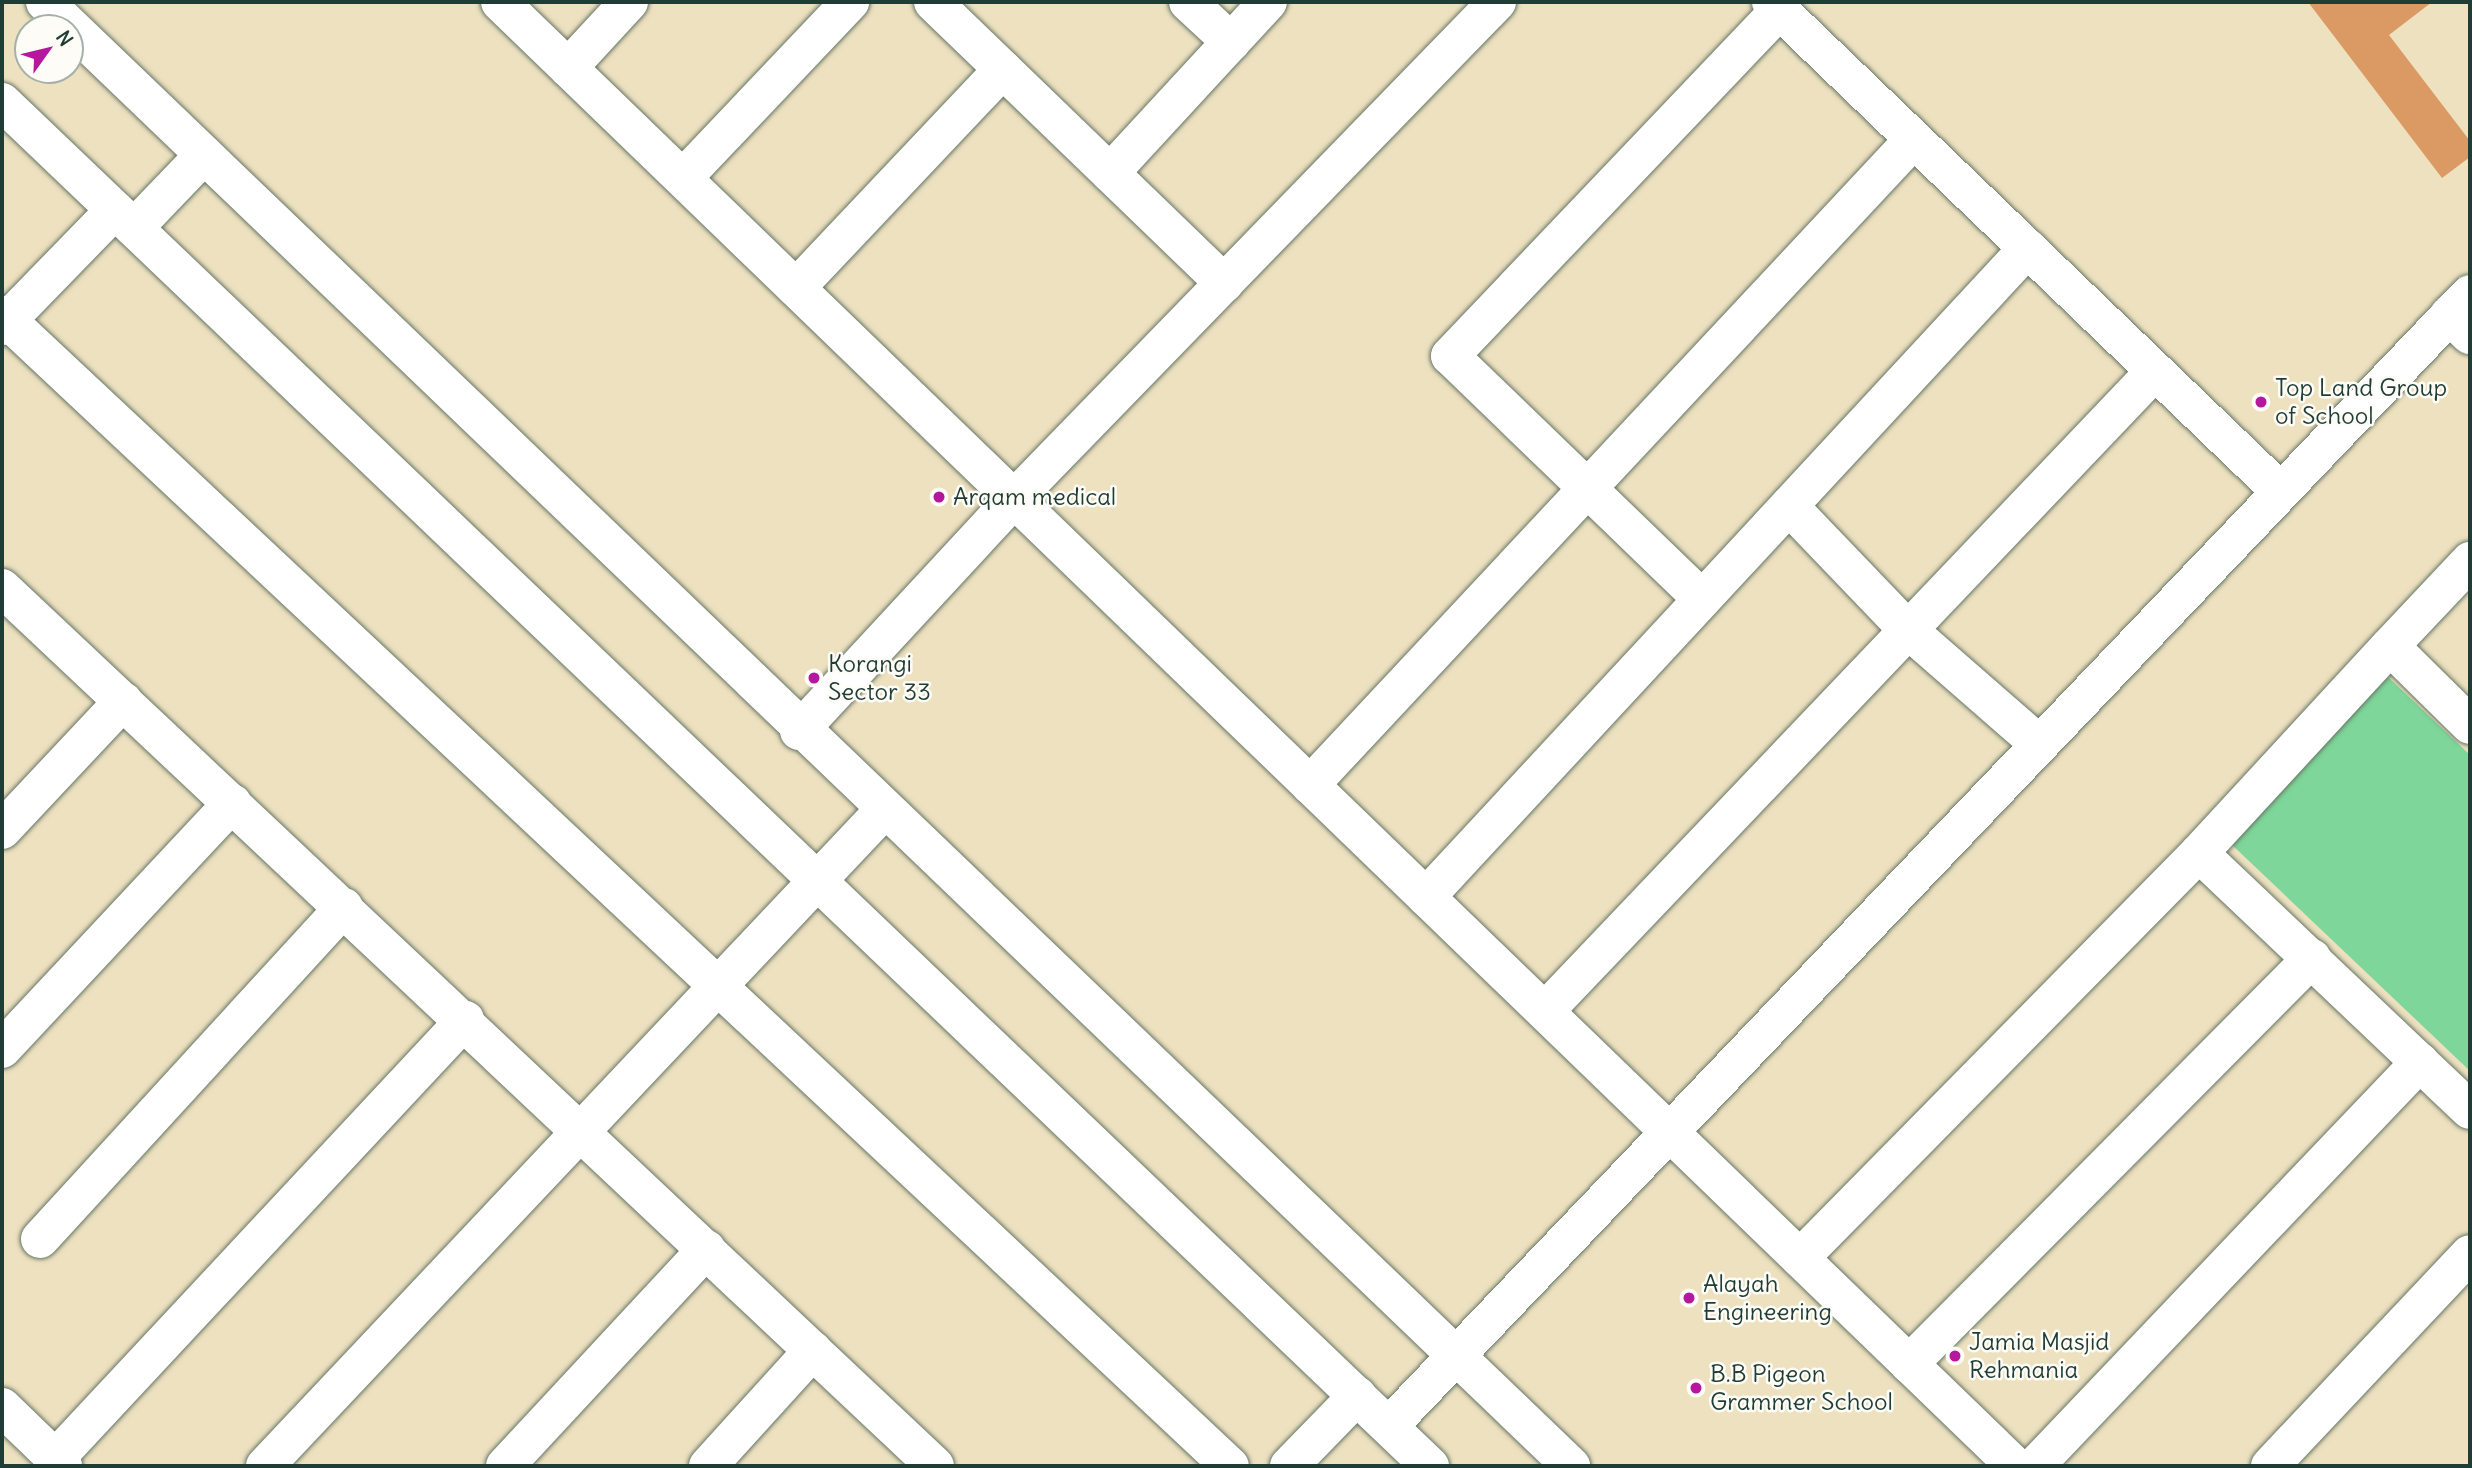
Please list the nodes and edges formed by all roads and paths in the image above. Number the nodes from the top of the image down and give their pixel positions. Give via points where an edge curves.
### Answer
1 (45, 2) edge
2 (500, 2) edge
3 (629, 2) edge
4 (850, 2) edge
5 (933, 2) edge
6 (1188, 2) edge
7 (1268, 2) edge
8 (1497, 2) edge
9 (1775, 6) edge
10 (1231, 42) junction
11 (568, 68) junction
12 (1003, 69) junction
13 (2, 102) edge
14 (1914, 139) junction
15 (204, 155) junction
16 (1110, 173) junction
17 (682, 178) junction
18 (124, 219) junction
19 (2028, 248) junction
20 (1224, 283) junction
21 (796, 288) junction
22 (2463, 315) edge
23 (4, 320) edge
24 (2155, 371) junction
25 (1587, 489) junction
26 (2280, 491) junction
27 (1014, 499) junction
28 (1789, 506) junction
29 (2470, 561) edge
30 (4, 594) edge
31 (1702, 599) junction
32 (1906, 628) junction
33 (2390, 646) junction
34 (123, 701) junction
35 (2470, 725) edge
36 (799, 731) junction
37 (2038, 743) junction
38 (1310, 785) junction
39 (232, 803) junction
40 (883, 811) junction
41 (2, 830) edge
42 (2199, 853) junction
43 (820, 881) junction
44 (1426, 897) junction
45 (344, 907) junction
46 (2312, 958) junction
47 (719, 987) junction
48 (1545, 1011) junction
49 (465, 1020) junction
50 (2, 1049) edge
51 (2420, 1062) junction
52 (2470, 1110) edge
53 (583, 1130) junction
54 (1668, 1130) junction
55 (40, 1239) dead end
56 (707, 1249) junction
57 (2470, 1254) edge
58 (1800, 1258) junction
59 (813, 1350) junction
60 (1455, 1356) junction
61 (1909, 1364) junction
62 (1356, 1396) junction
63 (2, 1407) edge
64 (1389, 1426) junction
65 (60, 1462) edge
66 (265, 1466) edge
67 (505, 1466) edge
68 (708, 1466) edge
69 (935, 1466) edge
70 (1230, 1466) edge
71 (1289, 1466) edge
72 (1430, 1466) edge
73 (1571, 1466) edge
74 (2015, 1466) edge
75 (2035, 1466) edge
76 (2270, 1466) edge

1 - 15 street
2 - 11 street
3 - 11 street
4 - 17 street
5 - 12 street
6 - 10 street
7 - 10 street
8 - 20 street
9 - 14 street
9 - 25 street via 1450,356
10 - 16 street
11 - 17 street
12 - 16 street
12 - 21 street
13 - 18 street
14 - 19 street
14 - 25 street
15 - 18 street
15 - 36 street
16 - 20 street
17 - 21 street
18 - 23 street
18 - 43 street
19 - 24 street
19 - 28 street
20 - 27 street
21 - 27 street
22 - 26 street
23 - 47 street
24 - 26 street
24 - 32 street
25 - 31 street
25 - 38 street
26 - 37 street
27 - 36 street
27 - 38 street
28 - 31 street
28 - 32 street
29 - 33 street
30 - 34 street
31 - 44 street
32 - 37 street
32 - 48 street
33 - 35 street
33 - 42 street
34 - 39 street
34 - 41 street
36 - 40 street
37 - 54 street
38 - 44 street
39 - 45 street
39 - 50 street
40 - 43 street
40 - 60 street
42 - 46 street
42 - 58 street
43 - 47 street
43 - 62 street
44 - 48 street
45 - 49 street
45 - 55 street
46 - 51 street
46 - 61 street
47 - 53 street
47 - 70 street
48 - 54 street
49 - 53 street
49 - 65 street
51 - 52 street
51 - 75 street
53 - 56 street
53 - 66 street
54 - 58 street
54 - 60 street
56 - 59 street
56 - 67 street
57 - 76 street
58 - 61 street
59 - 68 street
59 - 69 street
60 - 64 street
60 - 73 street
61 - 74 street
62 - 64 street
62 - 71 street
63 - 65 street
64 - 72 street

